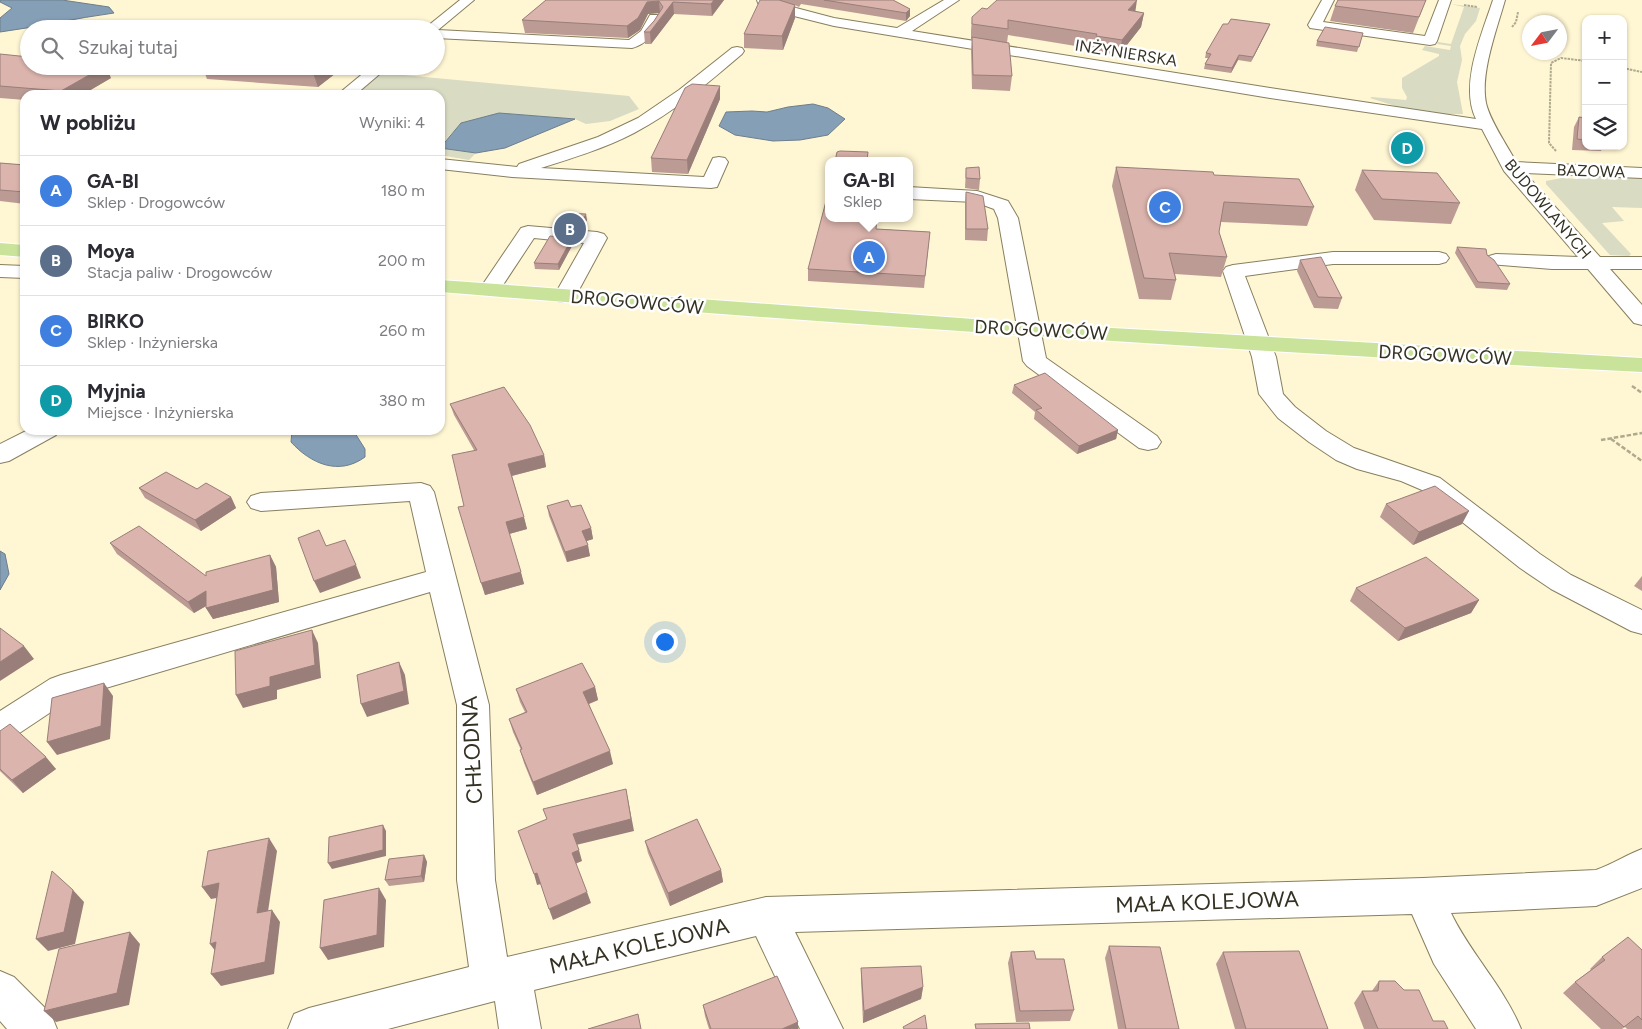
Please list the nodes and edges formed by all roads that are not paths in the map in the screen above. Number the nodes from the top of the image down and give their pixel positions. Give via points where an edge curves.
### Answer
1 (468, 0) edge
2 (763, 0) edge
3 (953, 0) edge
4 (1328, 0) edge
5 (1446, 0) edge
6 (1500, 0) edge
7 (655, 18) edge
8 (442, 20) edge
9 (464, 23) dead end
10 (898, 33) junction
11 (445, 34) edge
12 (452, 34) junction
13 (736, 51) dead end
14 (371, 75) edge
15 (351, 90) edge
16 (1487, 125) junction
17 (719, 162) dead end
18 (445, 165) edge
19 (1510, 167) junction
20 (512, 172) junction
21 (1642, 173) edge
22 (913, 193) edge
23 (0, 249) edge
24 (20, 251) edge
25 (1439, 258) dead end
26 (1496, 260) edge
27 (1642, 262) edge
28 (1593, 263) junction
29 (0, 271) edge
30 (20, 272) edge
31 (445, 286) edge
32 (490, 290) junction
33 (566, 296) junction
34 (1642, 318) edge
35 (1029, 329) junction
36 (1259, 344) junction
37 (1642, 365) edge
38 (38, 435) edge
39 (1148, 442) dead end
40 (0, 455) edge
41 (261, 502) dead end
42 (441, 578) junction
43 (1642, 623) edge
44 (0, 728) edge
45 (1642, 866) edge
46 (1422, 896) junction
47 (766, 915) junction
48 (501, 979) junction
49 (0, 991) edge
50 (36, 1029) edge
51 (308, 1029) edge
52 (520, 1029) edge
53 (822, 1029) edge
54 (1500, 1029) edge

1 - 8 street
2 - 10 street, INŻYNIERSKA via 834,22
3 - 10 street
4 - 5 street via 1315,25 1430,41
6 - 16 street, BUDOWLANYCH via 1478,80 1478,102
7 - 12 street via 646,34 632,44
9 - 12 street
10 - 16 street, INŻYNIERSKA via 1270,94
11 - 12 street
13 - 20 street via 687,92 630,129
14 - 15 street
16 - 19 street, BUDOWLANYCH
17 - 20 street via 711,183
18 - 20 street
19 - 21 street, BAZOWA
19 - 28 street, BUDOWLANYCH
22 - 35 street via 977,197 1000,205 1008,218
23 - 24 main road
25 - 36 street via 1333,258 1232,271
26 - 28 street
27 - 28 street
28 - 34 street, BUDOWLANYCH
29 - 30 street
31 - 32 main road, DROGOWCÓW
32 - 33 main road, DROGOWCÓW
32 - 33 street via 528,232 597,238
33 - 35 main road, DROGOWCÓW
35 - 36 main road, DROGOWCÓW
35 - 39 street via 1035,361
36 - 37 main road, DROGOWCÓW
36 - 43 street via 1272,397 1322,439 1346,455 1419,477 1561,582
38 - 40 street
41 - 42 street, CHŁODNA via 421,492
42 - 44 street via 61,688
42 - 48 street, CHŁODNA via 473,705 476,880
45 - 46 street, MAŁA KOLEJOWA via 1632,874 1596,888
46 - 47 street, MAŁA KOLEJOWA
46 - 54 street via 1448,950
47 - 48 street, MAŁA KOLEJOWA
47 - 53 street
48 - 51 street, MAŁA KOLEJOWA
48 - 52 street
49 - 50 street

